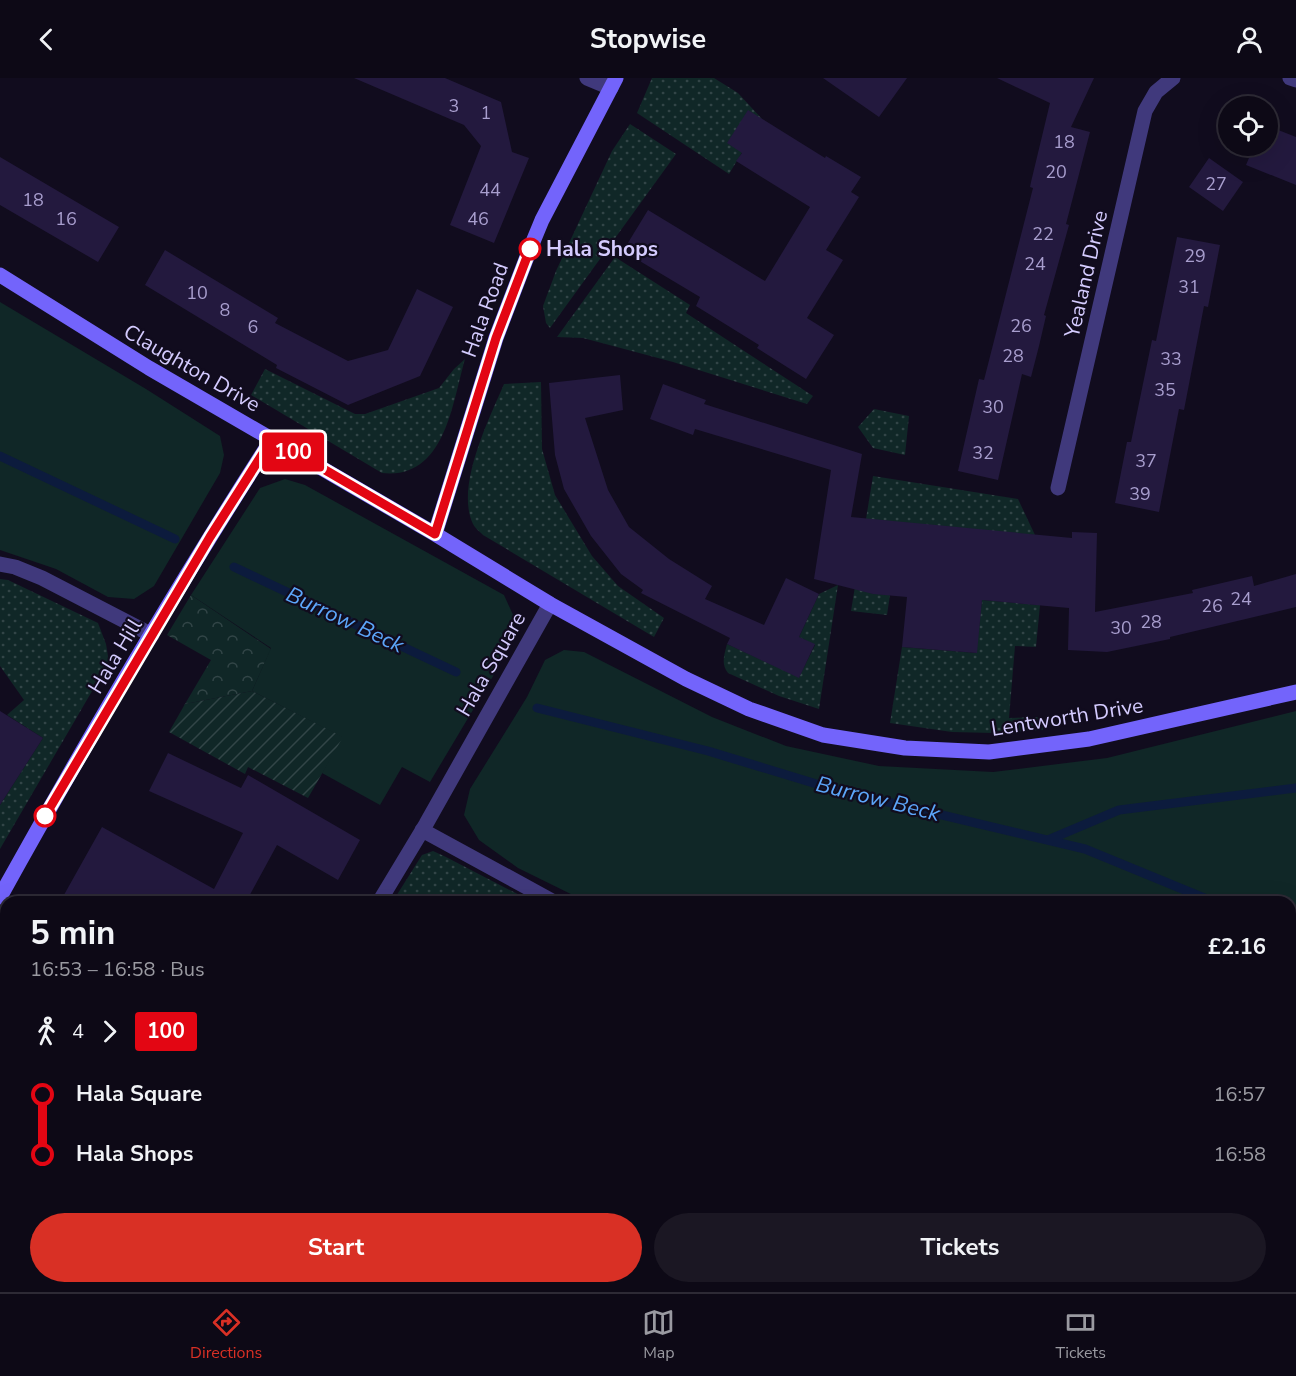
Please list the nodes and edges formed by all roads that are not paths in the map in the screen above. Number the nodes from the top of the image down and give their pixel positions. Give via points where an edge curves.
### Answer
1 (587, 78) edge
2 (1173, 78) edge
3 (1290, 78) edge
4 (1296, 80) edge
5 (613, 83) edge
6 (0, 275) edge
7 (272, 439) junction
8 (1058, 488) dead end
9 (435, 534) junction
10 (0, 564) edge
11 (550, 604) junction
12 (152, 635) junction
13 (1296, 692) edge
14 (422, 830) junction
15 (1, 896) edge
16 (383, 896) edge
17 (543, 896) edge

1 - 5 street
2 - 8 street, Yealand Drive via 1156,92 1145,111
3 - 4 street
5 - 9 street, Hala Road via 530,249 494,347
6 - 7 street, Claughton Drive via 149,369
7 - 9 street, Claughton Drive
7 - 12 street, Hala Hill
9 - 11 street, Claughton Drive
10 - 12 street via 42,579
11 - 13 street, Lentworth Drive via 749,709 823,735 905,748 989,752 1089,739
11 - 14 street, Hala Square
12 - 15 street, Hala Hill
14 - 16 street, Hala Square
14 - 17 street

